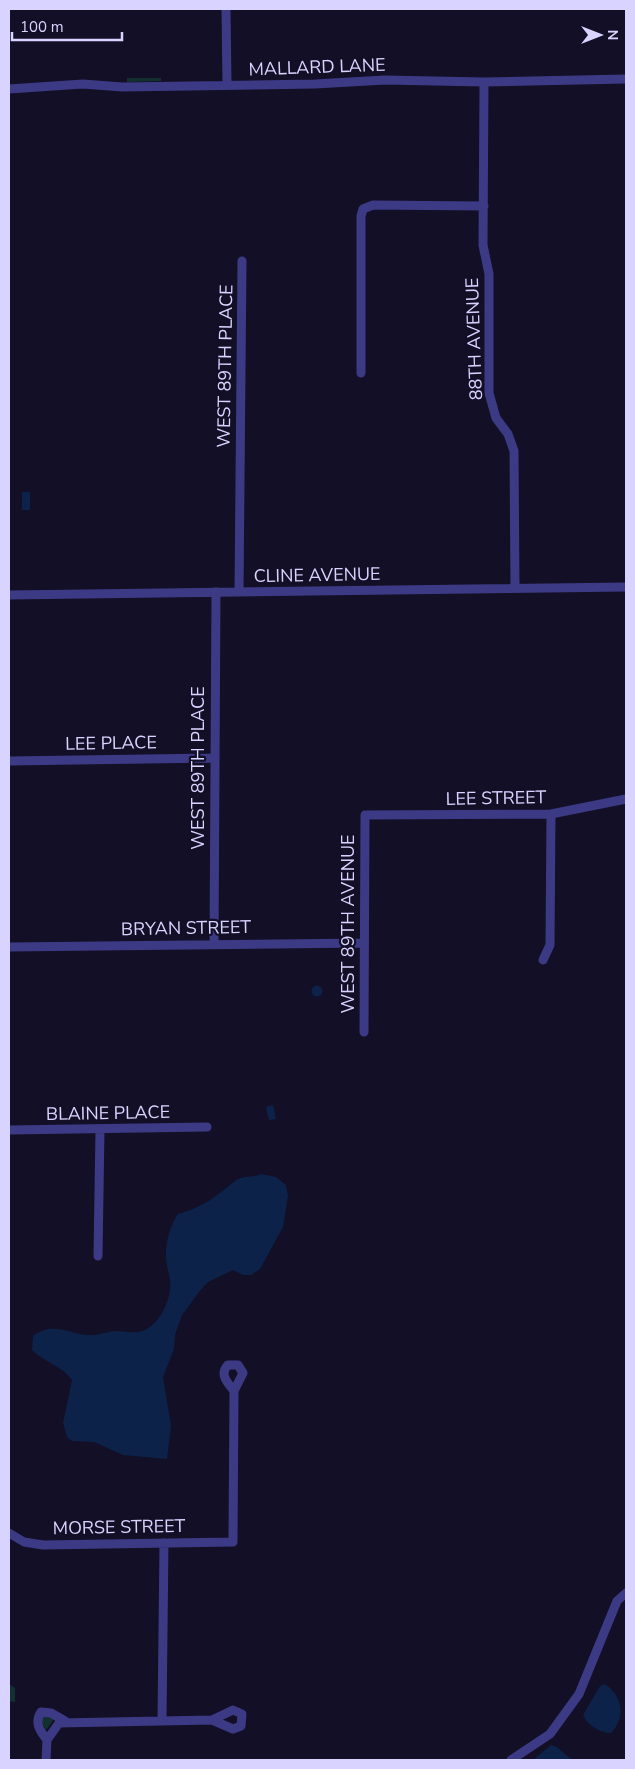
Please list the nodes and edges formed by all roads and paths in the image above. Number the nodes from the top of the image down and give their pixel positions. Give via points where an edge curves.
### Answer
1 (226, 9) edge
2 (626, 79) edge
3 (484, 82) junction
4 (227, 86) junction
5 (9, 89) edge
6 (484, 206) junction
7 (242, 261) dead end
8 (361, 373) dead end
9 (626, 587) edge
10 (515, 588) junction
11 (216, 592) junction
12 (239, 592) junction
13 (9, 595) edge
14 (214, 758) junction
15 (9, 761) edge
16 (626, 799) edge
17 (551, 814) junction
18 (365, 815) joint
19 (364, 943) junction
20 (214, 944) junction
21 (9, 947) edge
22 (543, 960) dead end
23 (364, 1032) dead end
24 (207, 1127) dead end
25 (100, 1129) junction
26 (9, 1130) edge
27 (98, 1256) dead end
28 (234, 1391) dead end
29 (9, 1533) edge
30 (164, 1543) junction
31 (626, 1593) edge
32 (162, 1720) junction
33 (212, 1720) dead end
34 (65, 1721) junction
35 (47, 1740) junction
36 (46, 1760) edge
37 (511, 1760) edge

1 - 4 street
2 - 3 street, MALLARD LANE
3 - 4 street, MALLARD LANE via 401,80
3 - 6 street, 88TH AVENUE
4 - 5 street, MALLARD LANE via 83,84
6 - 8 street via 373,205 363,209
6 - 10 street, 88TH AVENUE via 483,246 489,274 489,393 496,418 508,434 516,465
7 - 12 street, WEST 89TH PLACE
9 - 10 street, CLINE AVENUE
10 - 12 street, CLINE AVENUE
11 - 12 street, CLINE AVENUE
11 - 13 street, CLINE AVENUE
11 - 14 street, WEST 89TH PLACE
14 - 15 street, LEE PLACE
14 - 20 street, WEST 89TH PLACE
16 - 17 street, LEE STREET
17 - 18 street, LEE STREET
17 - 22 street via 550,945
18 - 19 street, WEST 89TH AVENUE
19 - 20 street, BRYAN STREET
19 - 23 street, WEST 89TH AVENUE
20 - 21 street, BRYAN STREET
24 - 25 street, BLAINE PLACE
25 - 26 street, BLAINE PLACE
25 - 27 street
28 - 30 street, MORSE STREET via 233,1542
29 - 30 street, MORSE STREET via 18,1540 43,1544
30 - 32 street
31 - 37 street via 617,1601 579,1694 550,1734
32 - 33 street
32 - 34 street
34 - 35 street via 52,1728
34 - 35 street via 40,1712 37,1725
35 - 36 street

